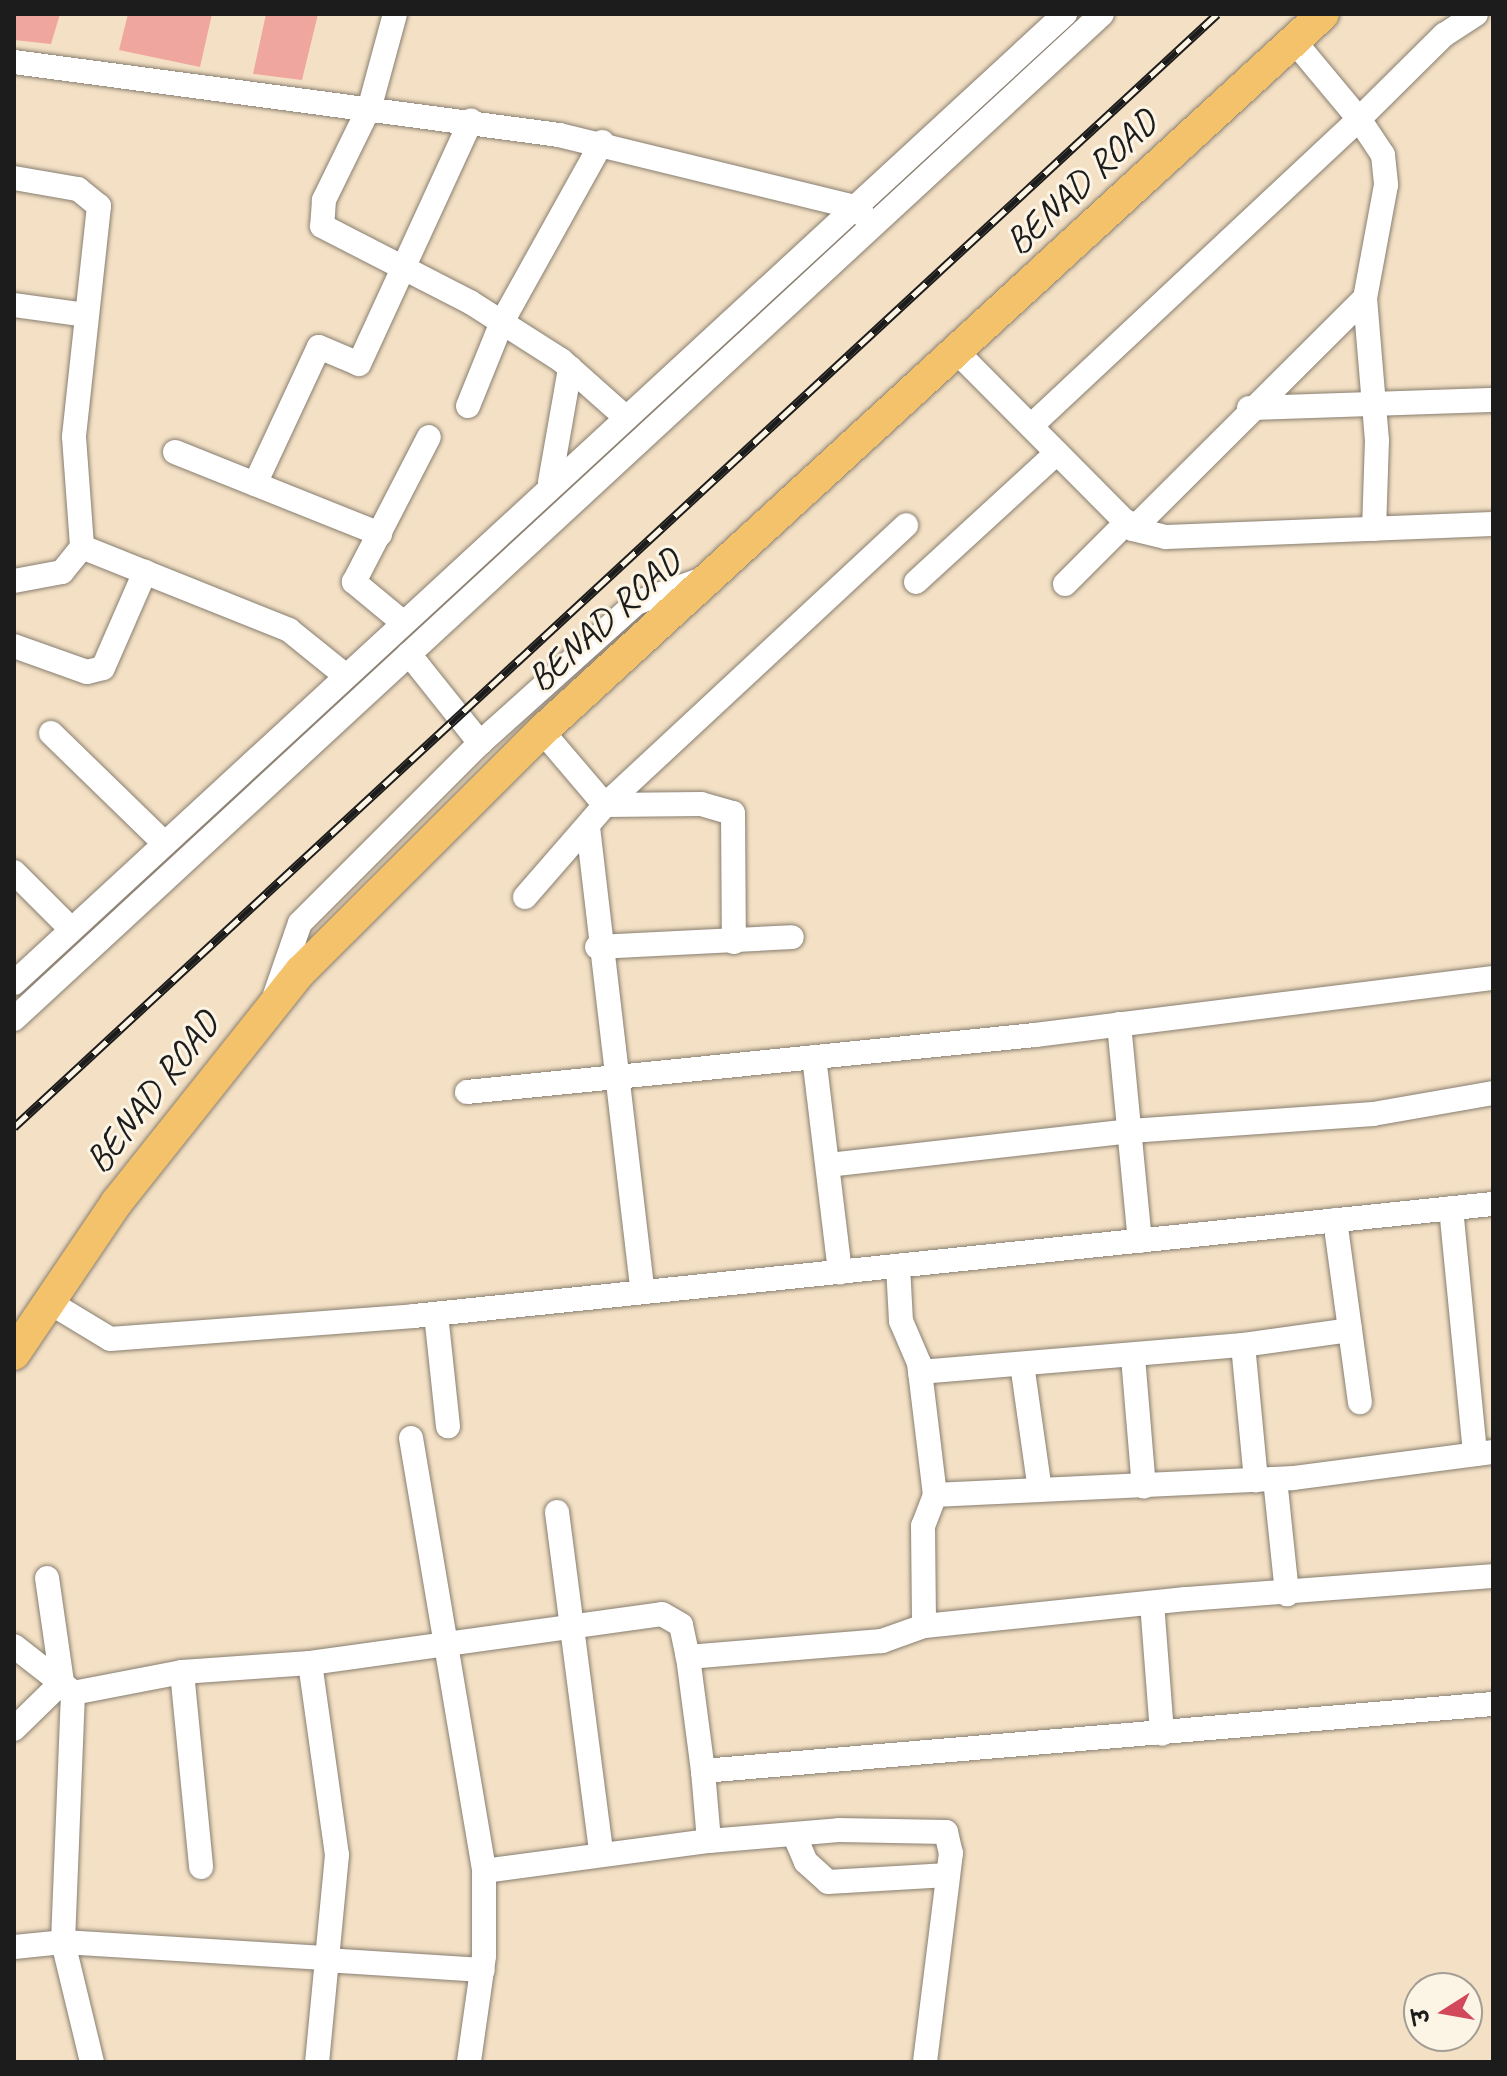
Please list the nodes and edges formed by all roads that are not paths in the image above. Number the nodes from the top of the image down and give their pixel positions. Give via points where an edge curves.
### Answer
1 (395, 14) edge
2 (1065, 14) edge
3 (1102, 14) edge
4 (1323, 14) edge
5 (1476, 14) edge
6 (1294, 41) junction
7 (14, 62) edge
8 (370, 106) junction
9 (1359, 119) junction
10 (471, 121) junction
11 (602, 142) junction
12 (14, 178) edge
13 (854, 207) junction
14 (873, 225) junction
15 (407, 272) junction
16 (1365, 298) junction
17 (14, 305) edge
18 (86, 315) junction
19 (502, 322) junction
20 (956, 351) junction
21 (570, 368) junction
22 (1493, 400) edge
23 (1374, 404) junction
24 (468, 406) dead end
25 (1249, 408) junction
26 (623, 415) junction
27 (1031, 426) junction
28 (429, 437) dead end
29 (175, 452) dead end
30 (1057, 453) junction
31 (550, 482) junction
32 (255, 484) junction
33 (1493, 524) edge
34 (906, 525) dead end
35 (1130, 526) junction
36 (1374, 529) junction
37 (380, 534) junction
38 (82, 547) junction
39 (145, 572) junction
40 (711, 576) junction
41 (14, 581) edge
42 (916, 582) dead end
43 (1065, 584) dead end
44 (400, 620) junction
45 (14, 646) edge
46 (409, 654) junction
47 (346, 676) junction
48 (542, 731) junction
49 (51, 733) dead end
50 (480, 743) junction
51 (605, 805) junction
52 (588, 827) junction
53 (163, 842) junction
54 (14, 872) edge
55 (525, 897) dead end
56 (71, 929) junction
57 (792, 937) dead end
58 (734, 942) junction
59 (597, 947) junction
60 (1493, 978) edge
61 (14, 983) edge
62 (273, 1001) junction
63 (14, 1019) edge
64 (1119, 1024) junction
65 (814, 1057) junction
66 (616, 1080) junction
67 (467, 1092) dead end
68 (1493, 1093) edge
69 (1130, 1131) junction
70 (828, 1165) junction
71 (1493, 1204) edge
72 (1451, 1208) junction
73 (1335, 1220) junction
74 (1140, 1241) junction
75 (898, 1266) junction
76 (840, 1272) junction
77 (643, 1292) junction
78 (49, 1302) junction
79 (436, 1314) junction
80 (1350, 1330) junction
81 (1243, 1345) junction
82 (14, 1354) edge
83 (1133, 1357) junction
84 (1022, 1364) junction
85 (920, 1372) junction
86 (1360, 1402) dead end
87 (448, 1426) dead end
88 (411, 1438) dead end
89 (1484, 1453) edge
90 (1265, 1479) junction
91 (1144, 1487) junction
92 (1040, 1490) junction
93 (935, 1495) junction
94 (557, 1512) dead end
95 (1493, 1576) edge
96 (47, 1578) dead end
97 (1287, 1594) junction
98 (1152, 1603) junction
99 (924, 1626) junction
100 (570, 1627) junction
101 (441, 1644) junction
102 (14, 1646) edge
103 (688, 1657) junction
104 (310, 1663) junction
105 (182, 1672) junction
106 (68, 1688) junction
107 (1493, 1704) edge
108 (14, 1729) edge
109 (1162, 1734) junction
110 (703, 1771) junction
111 (794, 1834) junction
112 (709, 1841) junction
113 (601, 1853) junction
114 (201, 1867) dead end
115 (484, 1871) junction
116 (948, 1875) junction
117 (63, 1942) junction
118 (14, 1947) edge
119 (325, 1959) junction
120 (483, 1970) junction
121 (92, 2062) edge
122 (317, 2062) edge
123 (469, 2062) edge
124 (925, 2062) edge

1 - 8 street
2 - 13 street
3 - 14 street
4 - 6 main road, BENAD ROAD
5 - 9 street via 1444,35
6 - 9 street
6 - 20 main road, BENAD ROAD
7 - 8 street
8 - 10 street
8 - 15 street via 319,215 328,232
9 - 16 street via 1383,155 1386,185
9 - 27 street
10 - 11 street
10 - 15 street
11 - 13 street
11 - 19 street
12 - 18 street via 78,189 99,206
13 - 14 street
13 - 26 street
14 - 46 street
15 - 19 street
15 - 32 street via 359,364 319,347
16 - 23 street
16 - 25 street
17 - 18 street
18 - 38 street via 74,437
19 - 21 street
19 - 24 street
20 - 27 street
20 - 40 main road, BENAD ROAD
21 - 26 street
21 - 31 street
22 - 23 street
23 - 25 street
23 - 36 street
25 - 35 street
26 - 31 street
27 - 30 street
28 - 37 street
29 - 32 street
30 - 35 street
30 - 42 street
31 - 44 street
32 - 37 street
33 - 36 street
34 - 51 street
35 - 36 street via 1166,537
35 - 43 street
37 - 44 street via 354,582
38 - 39 street
38 - 41 street via 62,572
39 - 45 street via 103,668 87,672
39 - 47 street via 289,630
40 - 48 main road, BENAD ROAD
40 - 50 street via 636,603
44 - 47 street
46 - 50 street
46 - 63 street
47 - 53 street
48 - 51 street
48 - 62 main road, BENAD ROAD
49 - 53 street
50 - 62 street via 300,923
51 - 52 street
51 - 58 street via 701,804 733,813
52 - 55 street
52 - 59 street
53 - 56 street
54 - 56 street
56 - 61 street
57 - 58 street
58 - 59 street
59 - 66 street
60 - 64 street
62 - 78 main road, BENAD ROAD
64 - 65 street
64 - 69 street
65 - 66 street
65 - 70 street
66 - 67 street
66 - 77 street
68 - 69 street via 1373,1114
69 - 70 street
69 - 74 street
70 - 76 street
71 - 72 street
72 - 73 street
72 - 89 street
73 - 74 street
73 - 80 street
74 - 75 street
75 - 76 street
75 - 85 street via 901,1321
76 - 77 street
77 - 79 street
78 - 79 street via 110,1339
78 - 82 main road, BENAD ROAD
79 - 87 street
80 - 81 street
80 - 86 street
81 - 83 street via 1229,1341
81 - 90 street
83 - 84 street
83 - 91 street
84 - 85 street
84 - 92 street
85 - 93 street
88 - 101 street
89 - 90 street
90 - 91 street
90 - 97 street
91 - 92 street
92 - 93 street
93 - 99 street via 923,1526
94 - 100 street
95 - 97 street
96 - 106 street
97 - 98 street
98 - 99 street
98 - 109 street
99 - 103 street via 882,1641
100 - 101 street
100 - 103 street via 676,1617
100 - 113 street
101 - 104 street
101 - 115 street
102 - 106 street
103 - 110 street
104 - 105 street
104 - 119 street via 337,1855
105 - 106 street
105 - 114 street
106 - 108 street
106 - 117 street
107 - 109 street
109 - 110 street
110 - 112 street
111 - 112 street
111 - 116 street via 806,1862 828,1882
111 - 116 street via 946,1832
112 - 113 street
113 - 115 street
115 - 120 street
116 - 124 street
117 - 118 street
117 - 119 street
117 - 121 street
119 - 120 street
119 - 122 street
120 - 123 street

